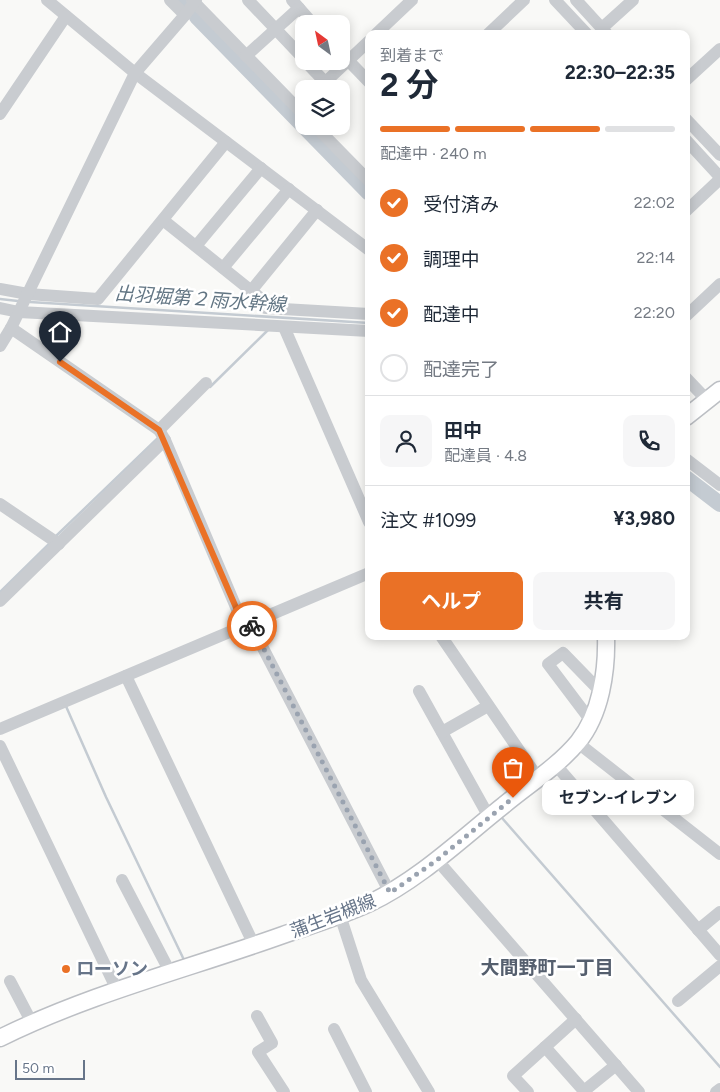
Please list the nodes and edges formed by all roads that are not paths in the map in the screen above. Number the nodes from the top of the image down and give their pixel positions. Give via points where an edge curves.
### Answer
1 (47, 0) edge
2 (170, 0) edge
3 (248, 0) edge
4 (412, 0) edge
5 (524, 0) edge
6 (555, 0) edge
7 (576, 0) edge
8 (633, 0) edge
9 (194, 1) edge
10 (297, 3) edge
11 (185, 15) junction
12 (307, 15) edge
13 (66, 16) junction
14 (276, 30) junction
15 (380, 30) edge
16 (492, 30) edge
17 (583, 30) edge
18 (603, 30) edge
19 (605, 30) edge
20 (365, 44) edge
21 (720, 49) edge
22 (295, 50) edge
23 (350, 54) edge
24 (246, 56) junction
25 (350, 62) edge
26 (334, 70) edge
27 (134, 73) junction
28 (690, 76) edge
29 (365, 78) edge
30 (325, 80) edge
31 (295, 102) edge
32 (0, 114) edge
33 (690, 123) edge
34 (324, 135) edge
35 (226, 142) junction
36 (690, 144) edge
37 (720, 155) edge
38 (261, 168) junction
39 (365, 177) edge
40 (720, 178) edge
41 (288, 189) junction
42 (690, 207) edge
43 (318, 210) junction
44 (162, 220) junction
45 (196, 246) junction
46 (365, 247) edge
47 (223, 268) junction
48 (720, 284) edge
49 (0, 288) edge
50 (251, 291) junction
51 (28, 294) junction
52 (0, 308) edge
53 (19, 312) junction
54 (690, 312) edge
55 (365, 314) edge
56 (284, 327) junction
57 (11, 328) junction
58 (365, 331) edge
59 (0, 346) edge
60 (690, 380) edge
61 (206, 383) dead end
62 (714, 395) edge
63 (690, 414) edge
64 (162, 435) junction
65 (690, 462) edge
66 (720, 485) edge
67 (0, 504) edge
68 (365, 513) edge
69 (59, 544) junction
70 (365, 575) edge
71 (0, 601) edge
72 (247, 624) junction
73 (444, 640) edge
74 (606, 640) edge
75 (126, 676) junction
76 (600, 690) junction
77 (419, 691) dead end
78 (488, 706) junction
79 (590, 721) junction
80 (0, 730) edge
81 (442, 732) junction
82 (578, 743) junction
83 (0, 746) edge
84 (555, 764) junction
85 (538, 778) junction
86 (489, 817) junction
87 (720, 854) edge
88 (437, 860) junction
89 (122, 880) dead end
90 (390, 893) junction
91 (720, 912) edge
92 (340, 915) junction
93 (698, 930) junction
94 (254, 946) junction
95 (720, 955) edge
96 (720, 966) edge
97 (170, 972) junction
98 (10, 981) dead end
99 (117, 990) junction
100 (678, 1001) dead end
101 (257, 1016) dead end
102 (576, 1019) junction
103 (32, 1023) junction
104 (334, 1029) dead end
105 (0, 1038) edge
106 (545, 1047) junction
107 (616, 1065) junction
108 (720, 1090) edge
109 (284, 1092) edge
110 (366, 1092) edge
111 (429, 1092) edge
112 (528, 1092) edge
113 (639, 1092) edge
114 (716, 1092) edge

1 - 13 street
2 - 11 street
3 - 14 street
4 - 15 street
5 - 16 street
6 - 17 street
7 - 18 street
8 - 19 street
9 - 11 street
9 - 24 street
10 - 12 street
10 - 14 street
11 - 27 street
13 - 27 street
13 - 32 street
14 - 22 street
14 - 24 street
20 - 23 street
21 - 28 street
24 - 31 street
25 - 29 street
26 - 30 street
27 - 35 street
27 - 51 street
33 - 37 street
34 - 39 street
35 - 38 street
35 - 44 street
36 - 40 street
38 - 41 street
38 - 45 street
40 - 42 street
41 - 43 street
41 - 47 street
43 - 46 street
43 - 50 street
44 - 45 street
44 - 51 street via 98,299
45 - 47 street
47 - 50 street
48 - 54 street
49 - 51 street
50 - 55 street via 264,301 266,308
51 - 53 street
52 - 53 street
53 - 56 street
53 - 57 street
56 - 58 street
56 - 68 street
57 - 59 street
57 - 64 street
60 - 62 street
61 - 64 street
62 - 63 main road
64 - 69 street
64 - 72 street
65 - 66 street
67 - 69 street
69 - 71 street
70 - 72 street
72 - 75 street
72 - 90 street
73 - 78 street
74 - 76 main road, 蒲生岩槻線 via 607,666
75 - 80 street
75 - 94 street
76 - 79 main road, 蒲生岩槻線
76 - 79 street via 563,653 548,664
77 - 81 street
78 - 81 street
78 - 85 street
79 - 82 main road, 蒲生岩槻線
81 - 86 street
82 - 84 main road, 蒲生岩槻線
82 - 87 street
83 - 99 street
84 - 85 main road, 蒲生岩槻線
84 - 93 street
85 - 86 main road, 蒲生岩槻線
86 - 88 main road, 蒲生岩槻線
88 - 90 main road, 蒲生岩槻線
88 - 102 street
89 - 97 street
90 - 92 main road, 蒲生岩槻線
91 - 93 street
92 - 94 main road, 蒲生岩槻線
92 - 111 street via 361,980
93 - 95 street
94 - 97 main road, 蒲生岩槻線
96 - 100 street
97 - 99 main road, 蒲生岩槻線
98 - 103 street
99 - 103 main road, 蒲生岩槻線
101 - 109 street via 272,1043 258,1052
102 - 106 street
102 - 107 street
103 - 105 main road, 蒲生岩槻線
104 - 110 street
106 - 107 street via 584,1091
106 - 112 street via 513,1076
107 - 113 street
108 - 114 street

